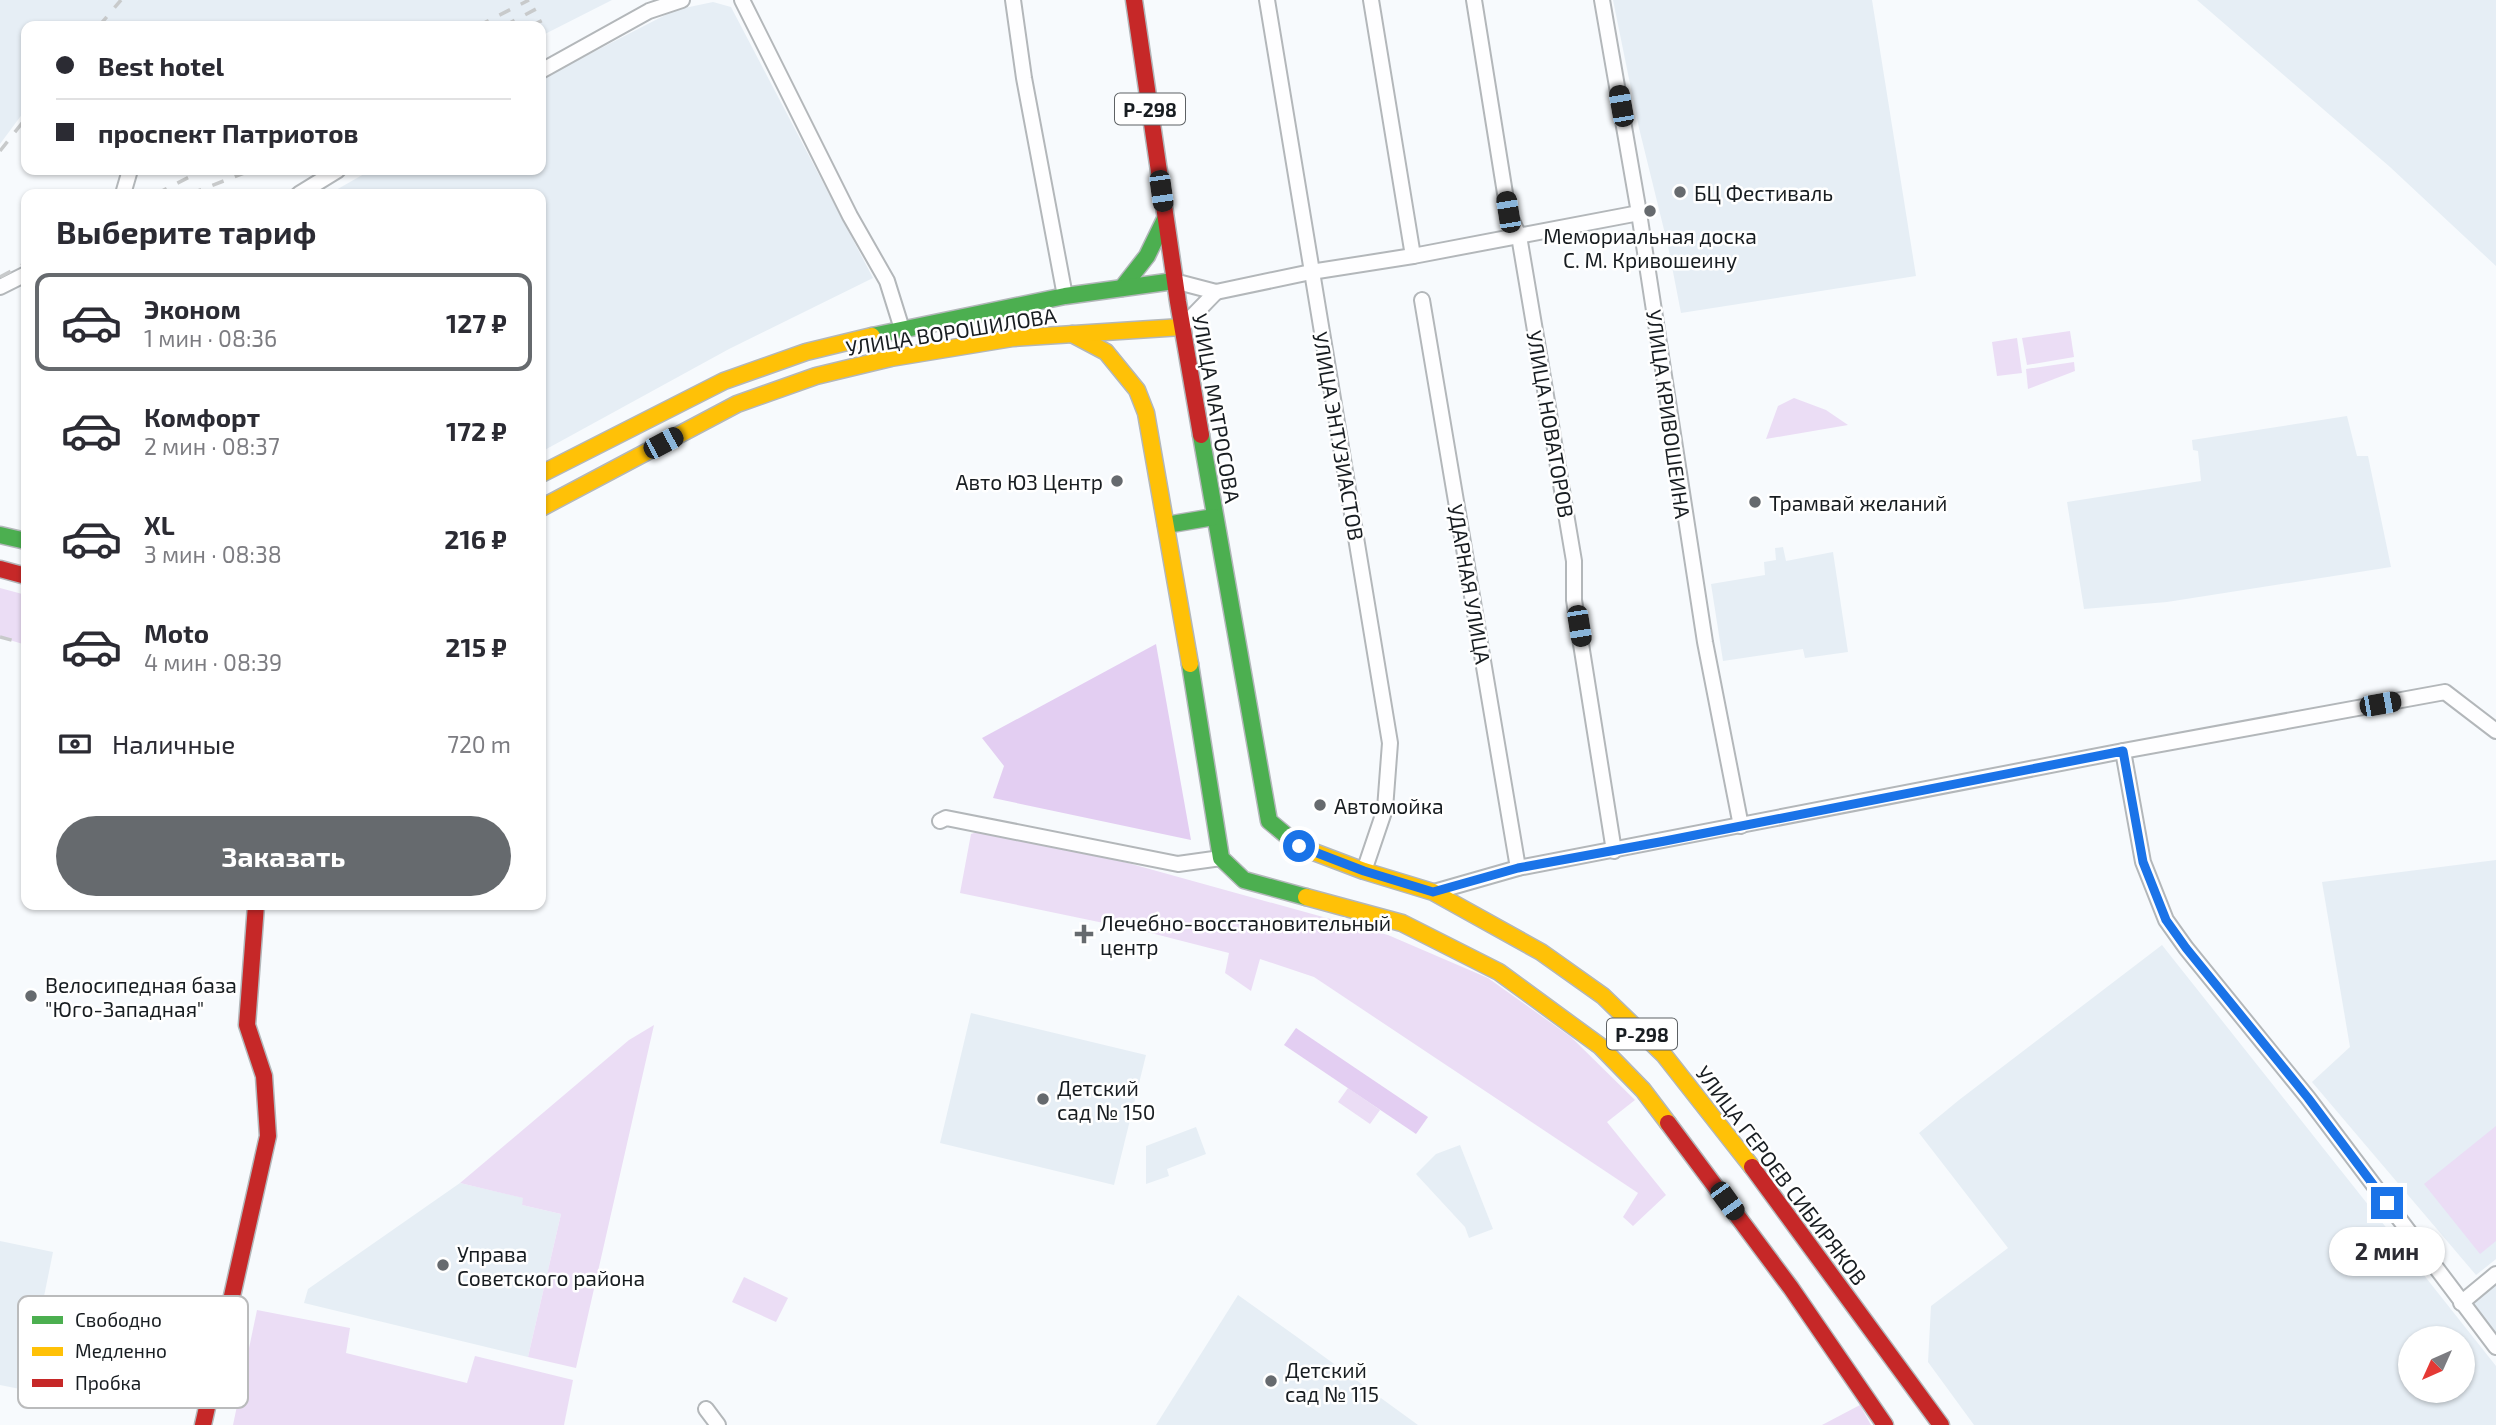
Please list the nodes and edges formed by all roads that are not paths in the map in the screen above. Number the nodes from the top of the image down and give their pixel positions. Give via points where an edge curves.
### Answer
1 (682, 0) edge
2 (742, 0) edge
3 (1013, 0) edge
4 (1135, 0) edge
5 (1267, 0) edge
6 (1371, 0) edge
7 (1474, 0) edge
8 (1602, 0) edge
9 (546, 68) edge
10 (330, 175) edge
11 (307, 189) edge
12 (1639, 213) junction
13 (1165, 219) junction
14 (1519, 236) junction
15 (1413, 256) junction
16 (1311, 272) junction
17 (21, 276) edge
18 (1174, 281) junction
19 (0, 287) edge
20 (1122, 288) junction
21 (1216, 292) junction
22 (1065, 296) junction
23 (1422, 300) dead end
24 (1181, 327) junction
25 (902, 329) junction
26 (1072, 334) junction
27 (546, 471) edge
28 (546, 505) edge
29 (1214, 517) junction
30 (1166, 525) junction
31 (0, 535) edge
32 (21, 540) edge
33 (0, 569) edge
34 (21, 575) edge
35 (2496, 731) edge
36 (2123, 751) junction
37 (940, 821) dead end
38 (1269, 821) joint
39 (1741, 827) junction
40 (1614, 851) junction
41 (1220, 858) junction
42 (1518, 868) junction
43 (1364, 871) junction
44 (1433, 892) junction
45 (256, 910) edge
46 (2496, 1274) edge
47 (232, 1296) edge
48 (2461, 1303) junction
49 (2496, 1347) edge
50 (706, 1409) dead end
51 (718, 1425) edge
52 (1885, 1425) edge
53 (1941, 1425) edge

1 - 9 street via 649,11
2 - 25 street via 887,281
3 - 22 street
4 - 13 main road, УЛИЦА МАТРОСОВА / Р-298
5 - 16 street, УЛИЦА ЭНТУЗИАСТОВ
6 - 15 street
7 - 14 street, УЛИЦА НОВАТОРОВ via 1508,212
8 - 12 street, УЛИЦА КРИВОШЕИНА
10 - 11 street
12 - 14 street, УЛИЦА ВОРОШИЛОВА
12 - 39 street, УЛИЦА КРИВОШЕИНА via 1692,566
13 - 18 main road, УЛИЦА МАТРОСОВА / Р-298
13 - 20 main road via 1140,269
14 - 15 street, УЛИЦА ВОРОШИЛОВА
14 - 40 street, УЛИЦА НОВАТОРОВ via 1574,561 1574,600
15 - 16 street, УЛИЦА ВОРОШИЛОВА
16 - 21 street, УЛИЦА ВОРОШИЛОВА
16 - 43 street, УЛИЦА ЭНТУЗИАСТОВ via 1391,743 1385,809
17 - 19 street
18 - 20 main road, УЛИЦА ВОРОШИЛОВА
18 - 21 street, УЛИЦА ВОРОШИЛОВА
18 - 24 main road, УЛИЦА МАТРОСОВА / Р-298
20 - 22 main road, УЛИЦА ВОРОШИЛОВА
21 - 24 street
22 - 25 main road, УЛИЦА ВОРОШИЛОВА
23 - 42 street, УДАРНАЯ УЛИЦА
24 - 26 main road, УЛИЦА ВОРОШИЛОВА
24 - 29 main road, УЛИЦА МАТРОСОВА / Р-298
25 - 27 main road, УЛИЦА ВОРОШИЛОВА via 806,352 724,380
26 - 28 main road, УЛИЦА ВОРОШИЛОВА via 1013,338 816,376 737,404
26 - 30 main road via 1106,352 1138,390
29 - 30 main road
29 - 38 main road, УЛИЦА МАТРОСОВА / Р-298
30 - 41 main road
31 - 32 main road
33 - 34 main road
35 - 36 street via 2445,692
36 - 39 street
36 - 48 street via 2143,862 2166,920 2314,1105
37 - 41 street via 946,818 1178,864
38 - 43 main road, УЛИЦА ГЕРОЕВ СИБИРЯКОВ / Р-298 via 1299,846
39 - 40 street
40 - 42 street
41 - 52 main road via 1244,880 1402,923 1499,972 1600,1046 1643,1090 1680,1138
42 - 44 street
43 - 44 main road, УЛИЦА ГЕРОЕВ СИБИРЯКОВ / Р-298
44 - 53 main road, УЛИЦА ГЕРОЕВ СИБИРЯКОВ / Р-298 via 1541,952 1603,996 1664,1055 1733,1141
45 - 47 main road via 247,1025 264,1076 268,1136
46 - 48 street
48 - 49 street
50 - 51 street

